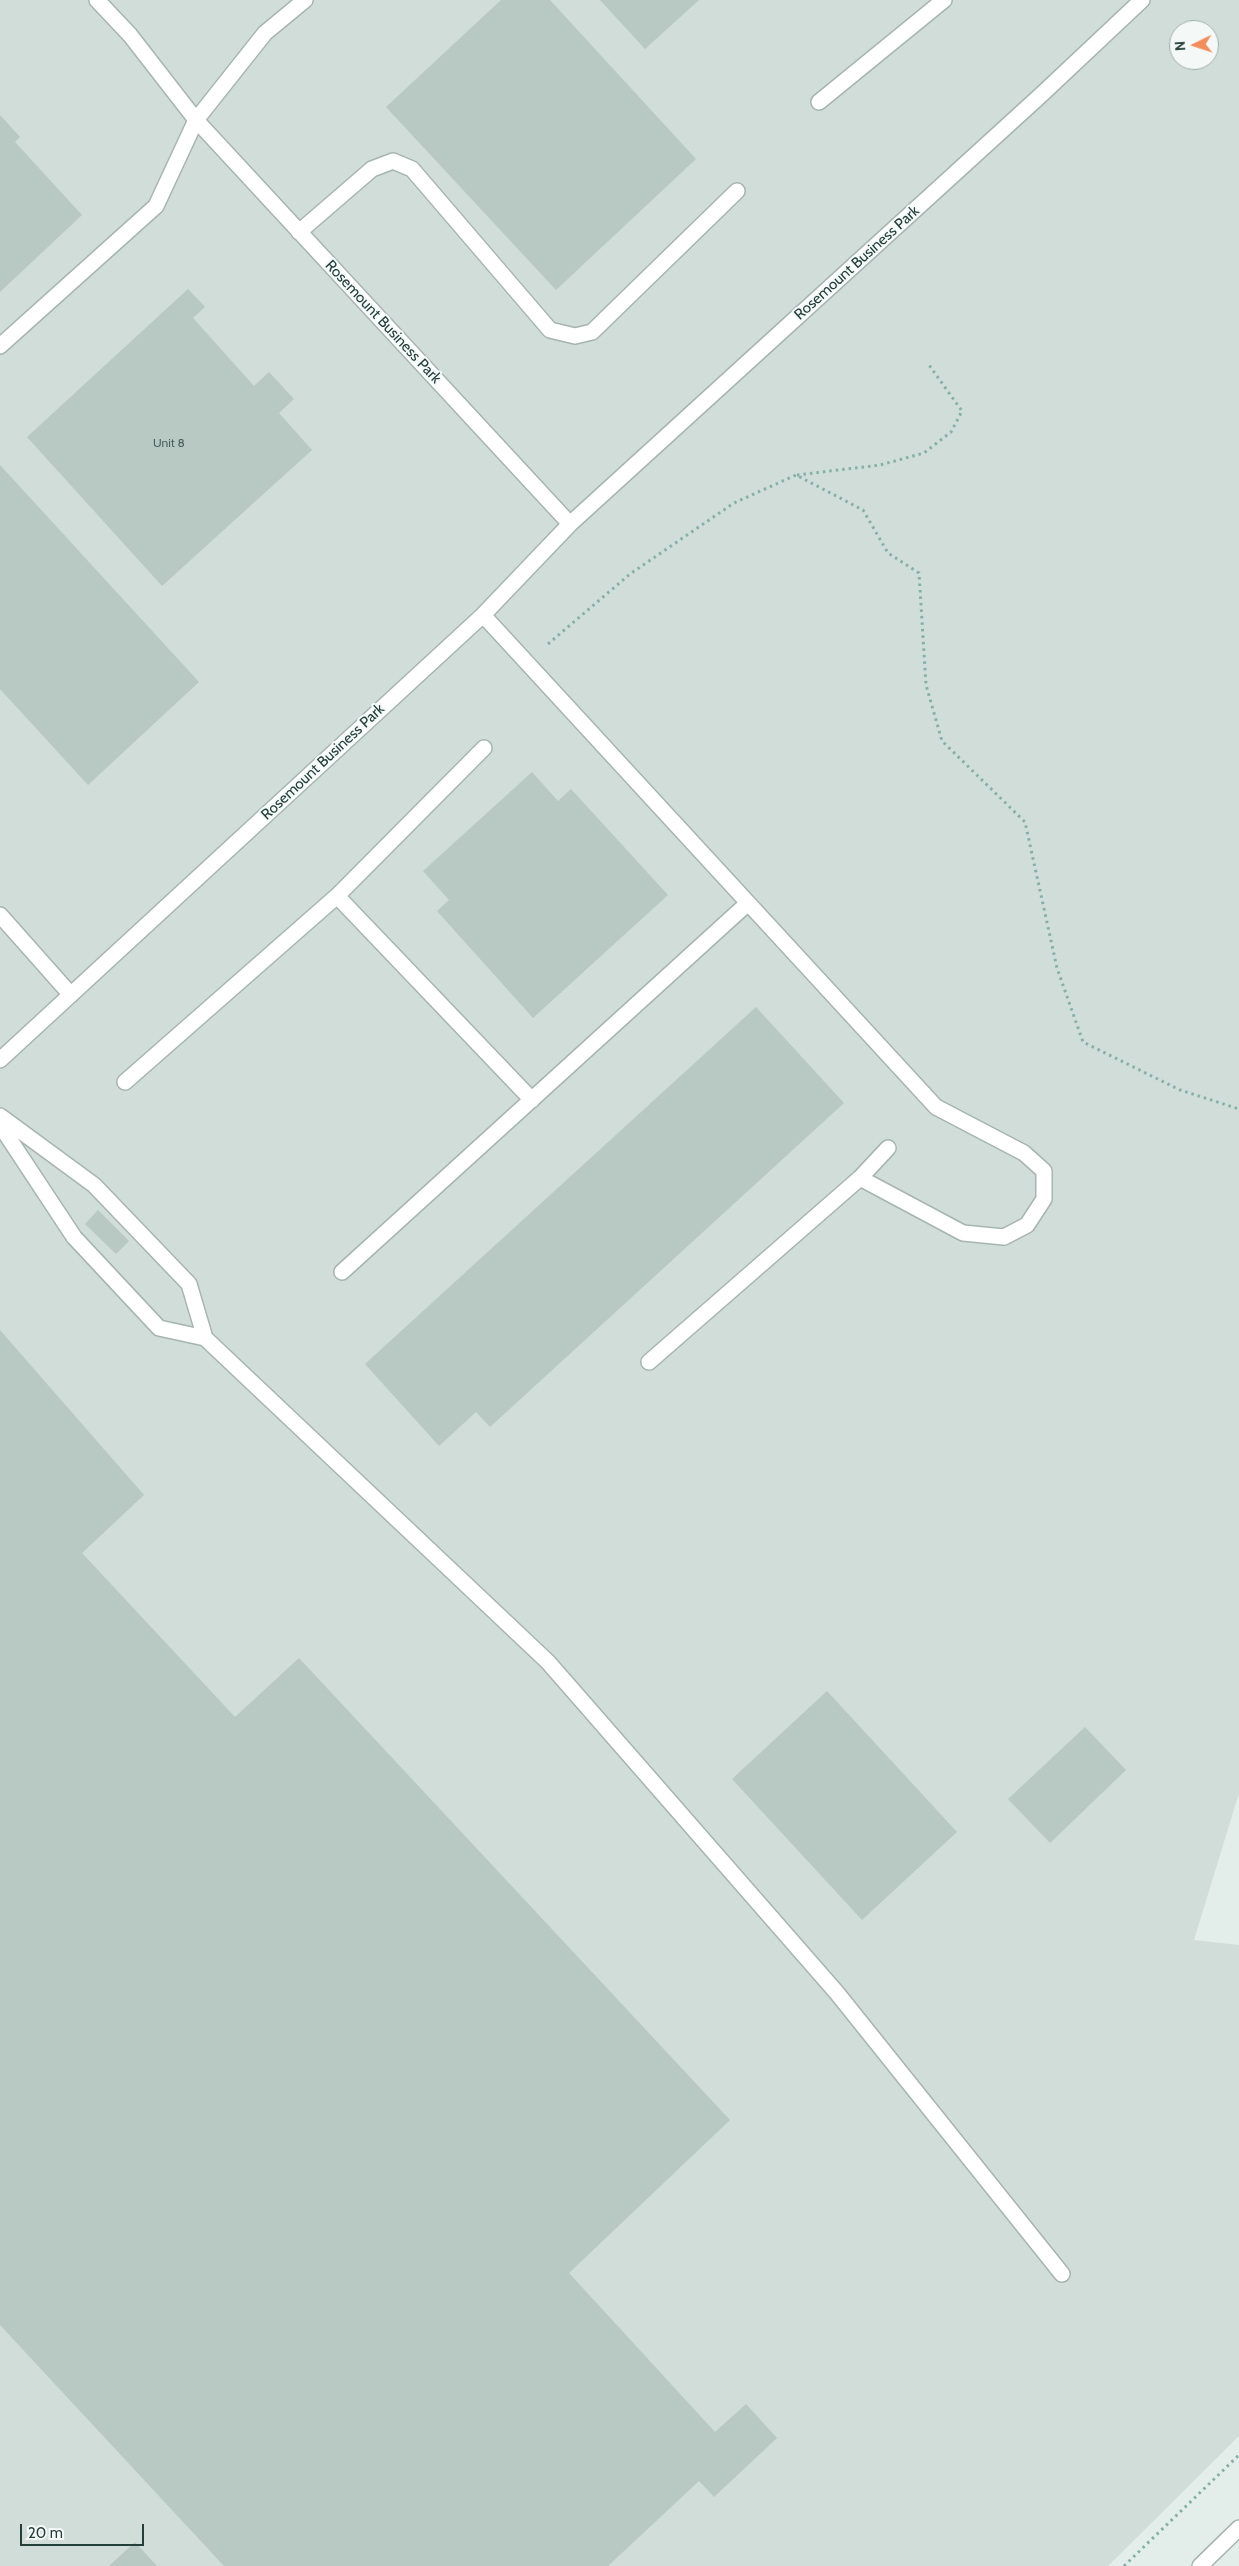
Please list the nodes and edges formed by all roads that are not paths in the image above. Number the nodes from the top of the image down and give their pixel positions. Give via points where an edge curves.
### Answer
1 (96, 0) edge
2 (305, 0) edge
3 (944, 0) edge
4 (1142, 0) edge
5 (819, 102) dead end
6 (196, 120) junction
7 (737, 191) dead end
8 (299, 232) junction
9 (0, 346) edge
10 (570, 524) junction
11 (483, 616) junction
12 (484, 748) dead end
13 (337, 896) junction
14 (748, 903) junction
15 (0, 914) edge
16 (71, 995) junction
17 (0, 1060) edge
18 (125, 1082) dead end
19 (532, 1100) junction
20 (0, 1116) edge
21 (0, 1124) edge
22 (888, 1148) dead end
23 (860, 1178) junction
24 (342, 1272) dead end
25 (205, 1338) junction
26 (649, 1362) dead end
27 (1062, 2274) dead end
28 (1239, 2528) edge
29 (1200, 2566) edge

1 - 6 street, Rosemount Business Park via 130,35
2 - 6 street via 265,33
3 - 5 street
4 - 10 street, Rosemount Business Park
6 - 8 street, Rosemount Business Park
6 - 9 street via 156,206
7 - 8 street via 592,332 575,336 550,330 412,169 393,160 372,168
8 - 10 street, Rosemount Business Park
10 - 11 street, Rosemount Business Park
11 - 14 street
11 - 16 street, Rosemount Business Park
12 - 13 street
13 - 18 street
13 - 19 street
14 - 19 street
14 - 23 street via 936,1107 1024,1153 1044,1171 1044,1199 1027,1225 1004,1237 962,1233
15 - 16 street
16 - 17 street, Rosemount Business Park
19 - 24 street
20 - 25 street via 94,1185 189,1284
21 - 25 street via 74,1237 159,1328
22 - 23 street
23 - 26 street
25 - 27 street via 548,1662 837,1993
28 - 29 street

